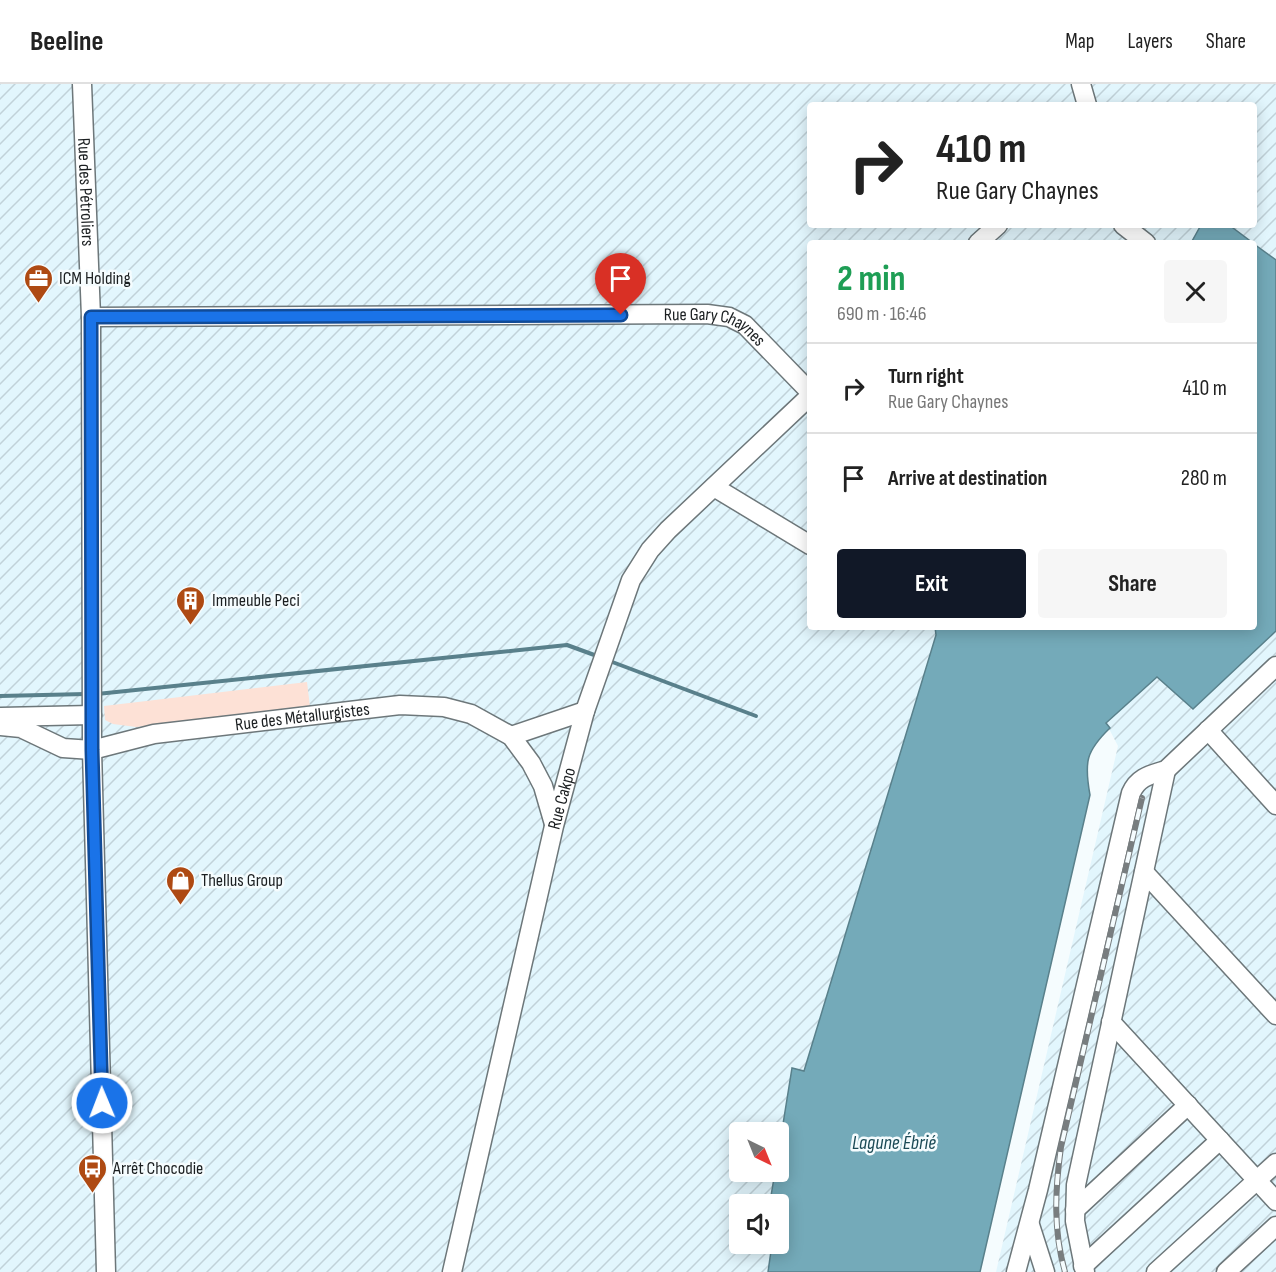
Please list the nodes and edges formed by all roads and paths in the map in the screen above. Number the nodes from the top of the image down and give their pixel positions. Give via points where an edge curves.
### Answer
1 (82, 84) edge
2 (1080, 84) edge
3 (1086, 102) edge
4 (995, 228) edge
5 (1127, 228) edge
6 (981, 240) edge
7 (1142, 240) edge
8 (91, 317) junction
9 (807, 400) edge
10 (807, 402) edge
11 (714, 487) junction
12 (807, 543) edge
13 (1276, 666) edge
14 (585, 711) junction
15 (92, 713) junction
16 (0, 717) edge
17 (0, 726) edge
18 (1208, 730) junction
19 (511, 736) junction
20 (92, 750) junction
21 (1166, 770) junction
22 (1276, 805) edge
23 (554, 826) junction
24 (1144, 872) junction
25 (1276, 1015) edge
26 (1111, 1022) junction
27 (1188, 1106) junction
28 (1220, 1140) junction
29 (1276, 1154) edge
30 (1276, 1163) edge
31 (1255, 1178) junction
32 (1276, 1201) edge
33 (1075, 1210) junction
34 (1030, 1223) junction
35 (1276, 1226) edge
36 (1084, 1269) edge
37 (106, 1272) edge
38 (452, 1272) edge
39 (1016, 1272) edge
40 (1045, 1272) edge
41 (1156, 1272) edge
42 (1226, 1272) edge

1 - 8 street, Rue des Pétroliers
2 - 3 street
4 - 6 street
5 - 7 street
8 - 9 street, Rue Gary Chaynes via 707,314 729,317 745,325
8 - 15 street, Rue des Pétroliers
10 - 11 street, Rue Cakpo
11 - 12 street
11 - 14 street, Rue Cakpo via 650,550 632,580
13 - 18 street
14 - 19 street
14 - 23 street, Rue Cakpo
15 - 16 street
15 - 20 street, Rue des Pétroliers
17 - 20 street, Rue des Métallurgistes via 21,728 63,748
18 - 21 street
18 - 22 street
19 - 20 street, Rue des Métallurgistes via 471,714 444,707 400,705 153,734
19 - 23 street, Rue des Métallurgistes via 543,786
20 - 37 street, Rue des Pétroliers
21 - 24 street
21 - 34 street via 1142,778 1131,793
23 - 38 street, Rue Cakpo
24 - 25 street
24 - 26 street
26 - 27 street
26 - 33 street via 1076,1185
27 - 28 street
27 - 33 street
28 - 31 street
28 - 36 street
29 - 31 street
30 - 31 street
31 - 32 street
31 - 41 street
33 - 36 street
34 - 39 street
34 - 40 street
35 - 42 street

